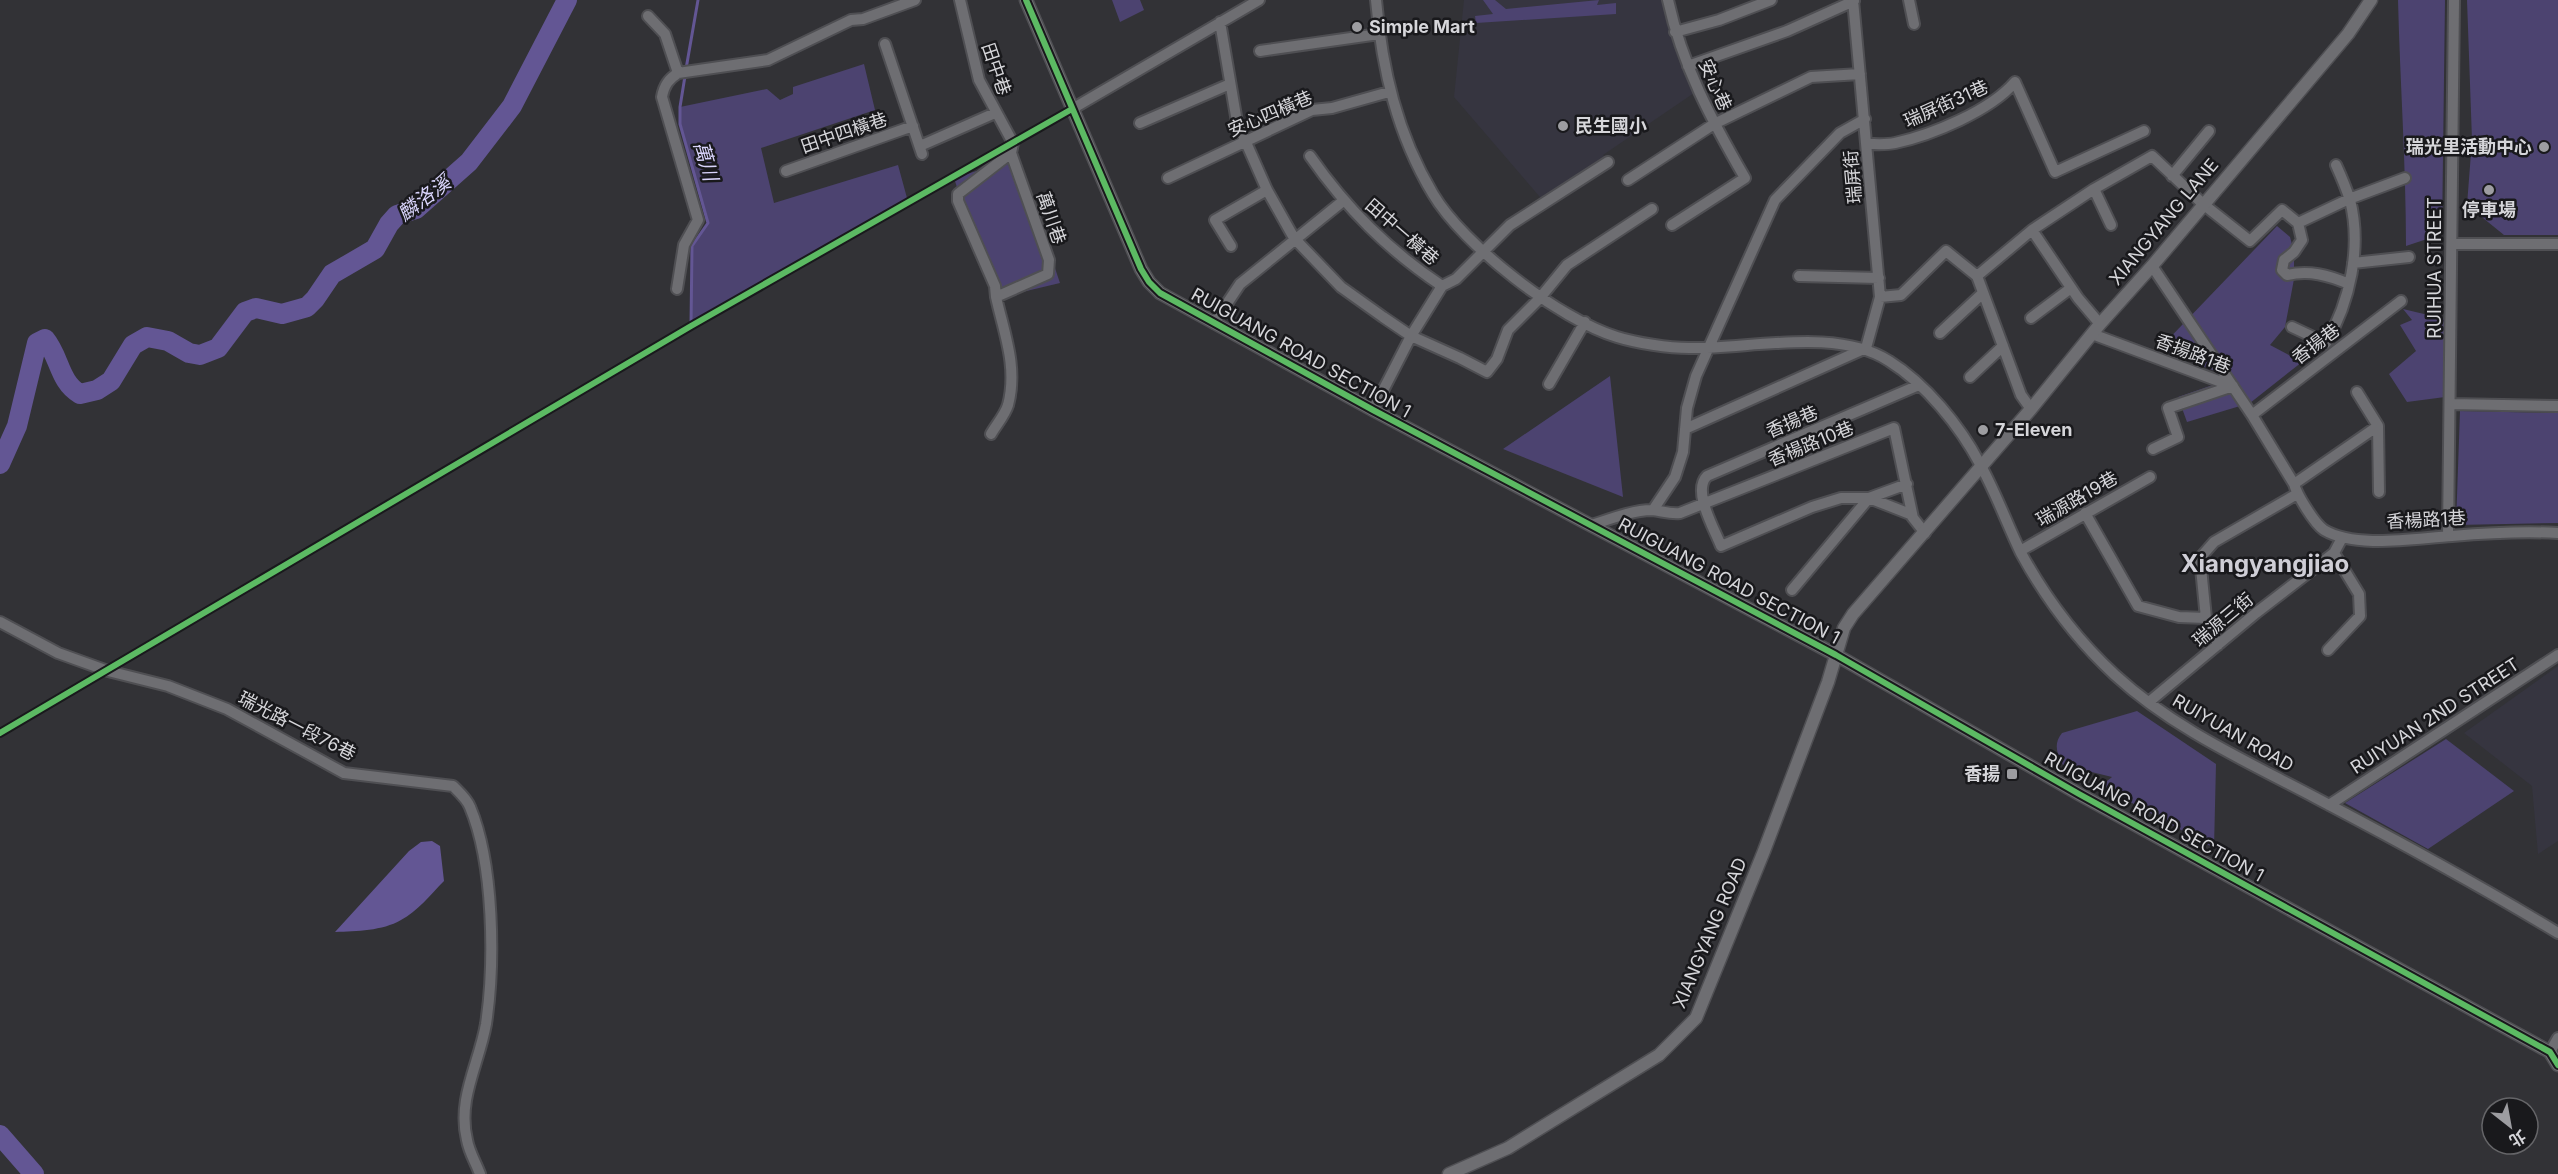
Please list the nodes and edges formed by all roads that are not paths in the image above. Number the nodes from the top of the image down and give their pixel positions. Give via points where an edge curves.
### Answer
1 (915, 0) edge
2 (960, 0) edge
3 (1026, 0) edge
4 (1259, 0) edge
5 (1376, 0) edge
6 (1668, 0) edge
7 (1771, 0) edge
8 (1909, 0) edge
9 (2371, 0) edge
10 (2454, 0) edge
11 (1853, 1) edge
12 (648, 16) dead end
13 (1220, 22) junction
14 (1914, 24) dead end
15 (1675, 32) junction
16 (1379, 34) junction
17 (885, 44) dead end
18 (1260, 51) dead end
19 (1688, 66) junction
20 (678, 73) junction
21 (1860, 74) junction
22 (1230, 84) junction
23 (1389, 92) junction
24 (1072, 108) junction
25 (995, 113) junction
26 (1864, 119) junction
27 (1140, 123) dead end
28 (1714, 124) junction
29 (913, 126) junction
30 (2144, 131) dead end
31 (2209, 131) dead end
32 (1245, 141) junction
33 (1867, 144) junction
34 (1012, 148) junction
35 (1310, 156) dead end
36 (1608, 162) dead end
37 (2336, 165) dead end
38 (786, 171) dead end
39 (2172, 176) junction
40 (1168, 178) dead end
41 (2405, 178) dead end
42 (1628, 180) dead end
43 (2094, 189) junction
44 (1267, 190) junction
45 (2349, 199) junction
46 (1342, 201) junction
47 (2203, 204) junction
48 (1652, 209) dead end
49 (2298, 223) junction
50 (1672, 225) dead end
51 (2111, 225) dead end
52 (2031, 230) junction
53 (1294, 238) junction
54 (2452, 244) junction
55 (2558, 244) edge
56 (1231, 246) dead end
57 (1483, 251) junction
58 (2409, 257) dead end
59 (2353, 263) junction
60 (2152, 266) junction
61 (1798, 276) dead end
62 (1977, 276) junction
63 (1879, 278) junction
64 (2349, 284) junction
65 (1442, 286) junction
66 (2071, 288) junction
67 (677, 289) dead end
68 (1983, 293) junction
69 (996, 297) junction
70 (1880, 297) junction
71 (1540, 298) junction
72 (2401, 301) dead end
73 (2031, 318) dead end
74 (1585, 322) junction
75 (1214, 323) junction
76 (2292, 327) dead end
77 (2096, 329) junction
78 (1940, 333) dead end
79 (1411, 336) junction
80 (2003, 346) junction
81 (1707, 348) junction
82 (1866, 348) junction
83 (1970, 377) dead end
84 (1549, 384) dead end
85 (1919, 385) junction
86 (2233, 386) junction
87 (2357, 392) dead end
88 (2451, 404) junction
89 (2558, 406) edge
90 (2031, 409) junction
91 (1373, 410) junction
92 (2252, 415) junction
93 (2378, 426) junction
94 (1685, 429) junction
95 (991, 434) dead end
96 (2153, 449) dead end
97 (1982, 466) junction
98 (2150, 477) dead end
99 (1908, 484) junction
100 (2296, 489) junction
101 (2379, 492) dead end
102 (1869, 498) junction
103 (1705, 505) junction
104 (1653, 510) junction
105 (2085, 513) junction
106 (1913, 518) junction
107 (1592, 525) junction
108 (1925, 532) junction
109 (2558, 533) edge
110 (2448, 536) junction
111 (2342, 538) junction
112 (2020, 550) junction
113 (2334, 553) junction
114 (1792, 590) dead end
115 (2206, 618) junction
116 (0, 622) edge
117 (2218, 645) junction
118 (2328, 650) dead end
119 (1836, 655) junction
120 (2558, 655) edge
121 (2149, 702) junction
122 (2330, 805) junction
123 (2558, 933) edge
124 (2558, 1038) edge
125 (2550, 1052) junction
126 (2558, 1065) edge
127 (480, 1174) edge
128 (1449, 1174) edge

1 - 20 street via 851,20 768,60
2 - 25 street, 田中巷 via 979,80
3 - 24 street, RUIGUANG ROAD SECTION 1
4 - 13 street
5 - 16 street
6 - 15 street, 安心巷
7 - 15 street
8 - 14 street
9 - 47 street, XIANGYANG LANE via 2348,34
10 - 54 street, RUIHUA STREET
11 - 19 street via 1787,31
11 - 21 street, 瑞屏街
12 - 20 street via 665,34
13 - 22 street
13 - 24 street
15 - 19 street, 安心巷
16 - 18 street
16 - 23 street
17 - 29 street, 田中四橫巷
19 - 28 street, 安心巷
20 - 67 street via 663,88 662,97 698,220 684,245
21 - 26 street, 瑞屏街
21 - 28 street via 1811,77
22 - 27 street
22 - 32 street
23 - 32 street, 安心四橫巷 via 1312,110
23 - 57 street via 1400,126 1434,196
24 - 75 street, RUIGUANG ROAD SECTION 1 via 1149,282 1160,293
25 - 29 street, 田中四橫巷 via 921,150
25 - 34 street, 田中巷
26 - 33 street, 瑞屏街
26 - 81 street via 1840,133 1775,200
28 - 42 street
28 - 50 street, 安心巷 via 1745,178
29 - 38 street, 田中四橫巷
30 - 33 street, 瑞屏街31巷 via 2055,172 2015,82 2003,96 1925,135
31 - 39 street
32 - 40 street, 安心四橫巷
32 - 44 street
33 - 63 street, 瑞屏街
34 - 69 street via 958,194
34 - 69 street, 萬川巷 via 1049,260 1048,274
35 - 46 street, 田中一橫巷
36 - 57 street via 1510,225
37 - 45 street, 香揚巷
39 - 43 street via 2152,156
39 - 47 street
41 - 45 street
43 - 51 street
43 - 52 street
44 - 53 street
44 - 56 street via 1215,220
45 - 49 street
45 - 59 street, 香揚巷 via 2354,223
46 - 53 street, 田中一橫巷
46 - 65 street, 田中一橫巷 via 1410,265
47 - 49 street via 2250,240 2282,210
47 - 60 street, XIANGYANG LANE
48 - 71 street via 1568,265
49 - 64 street via 2302,240 2284,260 2282,270 2287,275 2302,272 2331,276
52 - 62 street
52 - 66 street
53 - 75 street, 田中一橫巷 via 1240,284
53 - 79 street via 1341,287
54 - 55 street
54 - 88 street, RUIHUA STREET
57 - 65 street, 田中一橫巷 via 1455,279
57 - 71 street
58 - 59 street
59 - 64 street, 香揚巷
60 - 77 street, XIANGYANG LANE
60 - 86 street
61 - 63 street
62 - 68 street
62 - 70 street via 1946,251 1901,296
63 - 70 street, 瑞屏街
64 - 76 street, 香揚巷 via 2326,343
65 - 79 street, 田中一橫巷
66 - 73 street
66 - 77 street
68 - 78 street
68 - 80 street
69 - 95 street via 1009,343 1012,376 1008,406
70 - 82 street, 瑞屏街
71 - 74 street
71 - 79 street via 1508,330 1497,359 1487,372
72 - 92 street, 香揚巷
74 - 81 street via 1616,337 1685,349
74 - 84 street
75 - 91 street, RUIGUANG ROAD SECTION 1
77 - 86 street, 香揚路1巷
77 - 90 street, XIANGYANG LANE
79 - 91 street, 田中一橫巷
80 - 83 street
80 - 90 street via 2021,395
81 - 82 street via 1802,341
81 - 94 street via 1686,408
82 - 85 street via 1890,361
82 - 94 street, 香揚巷
85 - 97 street via 1954,425
85 - 103 street, 香揚巷 via 1707,476 1700,491
86 - 92 street, 香楊路1巷
86 - 96 street, 香揚路1巷 via 2168,408 2178,438
87 - 93 street
88 - 89 street
88 - 110 street, RUIHUA STREET
90 - 97 street, XIANGYANG LANE
91 - 107 street, RUIGUANG ROAD SECTION 1
92 - 100 street, 香楊路1巷
93 - 100 street
93 - 101 street
94 - 104 street via 1675,477
97 - 108 street, XIANGYANG LANE
97 - 112 street, RUIYUAN ROAD
98 - 105 street, 瑞源路19巷
99 - 102 street
99 - 103 street, 香楊路10巷 via 1894,428
99 - 106 street, 香楊路10巷
100 - 111 street, 香楊路1巷 via 2322,529
100 - 115 street via 2214,542 2200,558
102 - 103 street via 1841,498 1812,507 1721,546
102 - 106 street
102 - 114 street
103 - 104 street, 香楊路10巷 via 1680,513
104 - 107 street, 香楊路10巷
105 - 112 street, 瑞源路19巷
105 - 115 street via 2138,606
106 - 108 street
107 - 119 street, RUIGUANG ROAD SECTION 1
108 - 119 street, XIANGYANG LANE via 1853,614
109 - 110 street, 香楊路1巷
110 - 111 street, 香楊路1巷 via 2406,542
111 - 113 street, 瑞源三街
112 - 121 street, RUIYUAN ROAD via 2047,595 2098,658
113 - 117 street, 瑞源三街
113 - 118 street via 2359,594 2360,616
115 - 117 street
116 - 127 street, 瑞光路一段76巷 via 58,652 227,709 344,773 453,786 469,805 483,848 493,954 486,1026 465,1102 467,1142
117 - 121 street, 瑞源三街
119 - 125 street, RUIGUANG ROAD SECTION 1 via 2079,794
119 - 128 street, XIANGYANG ROAD via 1764,851 1696,1017 1659,1054 1508,1148
120 - 122 street, RUIYUAN 2ND STREET
121 - 122 street, RUIYUAN ROAD via 2197,735
122 - 123 street, RUIYUAN ROAD
124 - 125 street
125 - 126 street, RUIGUANG ROAD SECTION 1

